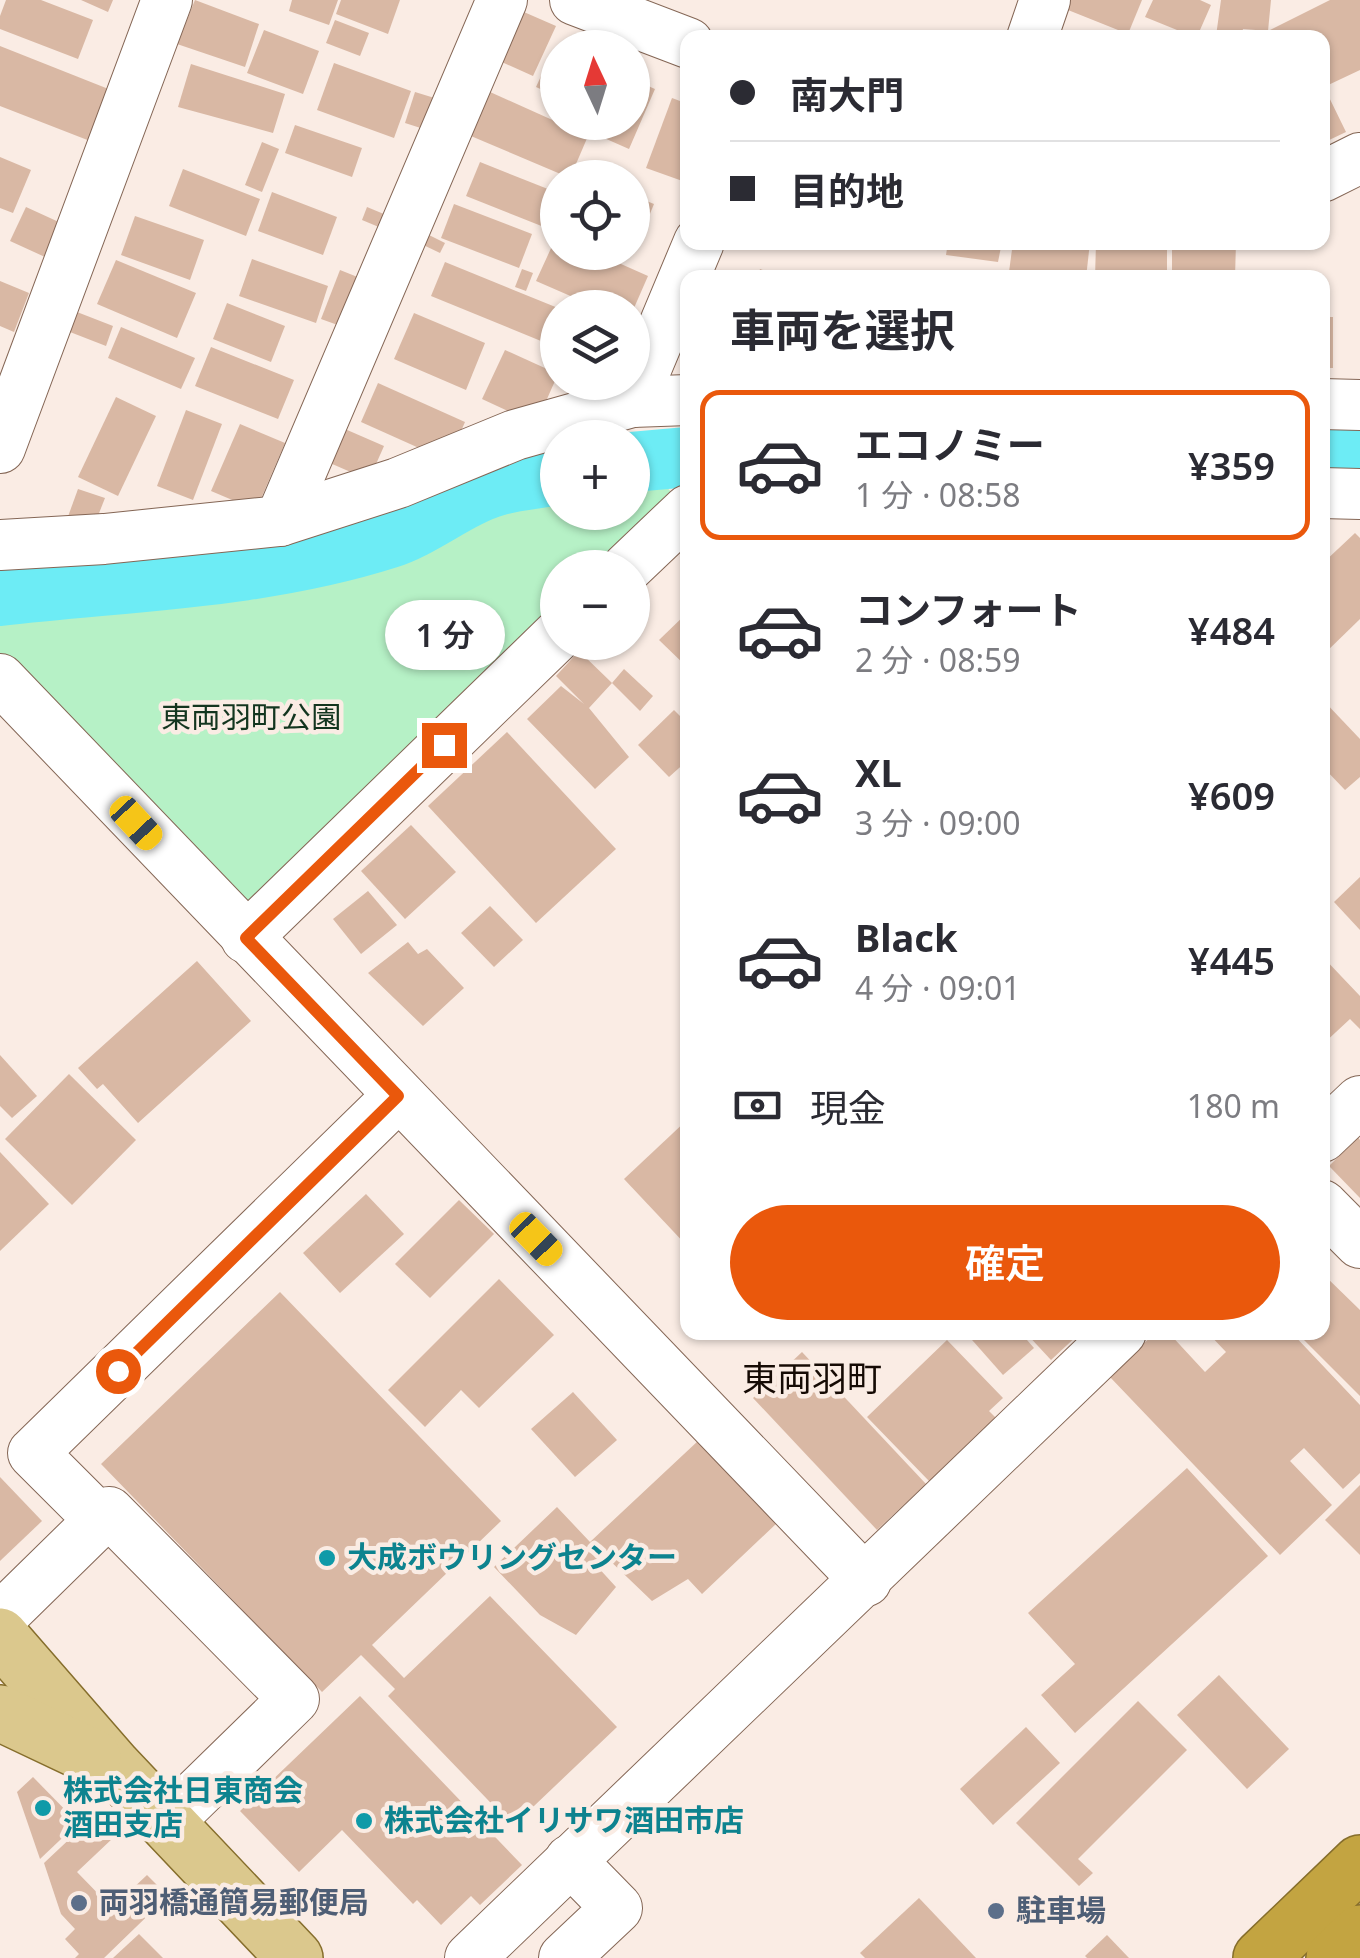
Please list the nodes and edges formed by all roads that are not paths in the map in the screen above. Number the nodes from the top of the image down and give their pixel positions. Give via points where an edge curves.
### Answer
1 (166, 0) edge
2 (502, 0) edge
3 (575, 0) edge
4 (1045, 0) edge
5 (1035, 30) edge
6 (680, 40) edge
7 (1360, 158) edge
8 (1330, 173) edge
9 (680, 289) edge
10 (680, 400) edge
11 (632, 402) junction
12 (1330, 404) edge
13 (1360, 405) edge
14 (0, 448) edge
15 (1330, 493) edge
16 (1360, 494) edge
17 (280, 521) junction
18 (680, 530) edge
19 (0, 545) edge
20 (650, 551) edge
21 (540, 652) edge
22 (0, 679) edge
23 (246, 938) junction
24 (398, 1096) junction
25 (1360, 1101) edge
26 (1330, 1130) edge
27 (1330, 1213) edge
28 (1360, 1243) edge
29 (1113, 1340) edge
30 (100, 1520) junction
31 (866, 1580) junction
32 (0, 1618) edge
33 (0, 1636) edge
34 (0, 1712) edge
35 (114, 1767) junction
36 (167, 1824) junction
37 (570, 1860) junction
38 (1360, 1863) edge
39 (1360, 1933) edge
40 (295, 1958) edge
41 (470, 1958) edge
42 (564, 1958) edge
43 (1261, 1958) edge
44 (1334, 1958) edge

1 - 14 street
2 - 17 street
3 - 6 street
4 - 5 street
7 - 8 street
9 - 11 street
10 - 11 street
11 - 17 street via 515,435
12 - 13 street
15 - 16 street
17 - 19 street
18 - 20 street
21 - 23 street
22 - 23 street
23 - 24 street
24 - 30 street via 33,1453
24 - 31 street
25 - 26 street
27 - 28 street
29 - 31 street
30 - 32 street
30 - 36 street via 109,1512 294,1699
31 - 37 street
33 - 35 main road
34 - 35 main road
35 - 36 main road
36 - 40 main road
37 - 41 street
37 - 42 street via 616,1908
38 - 43 highway
39 - 44 highway

